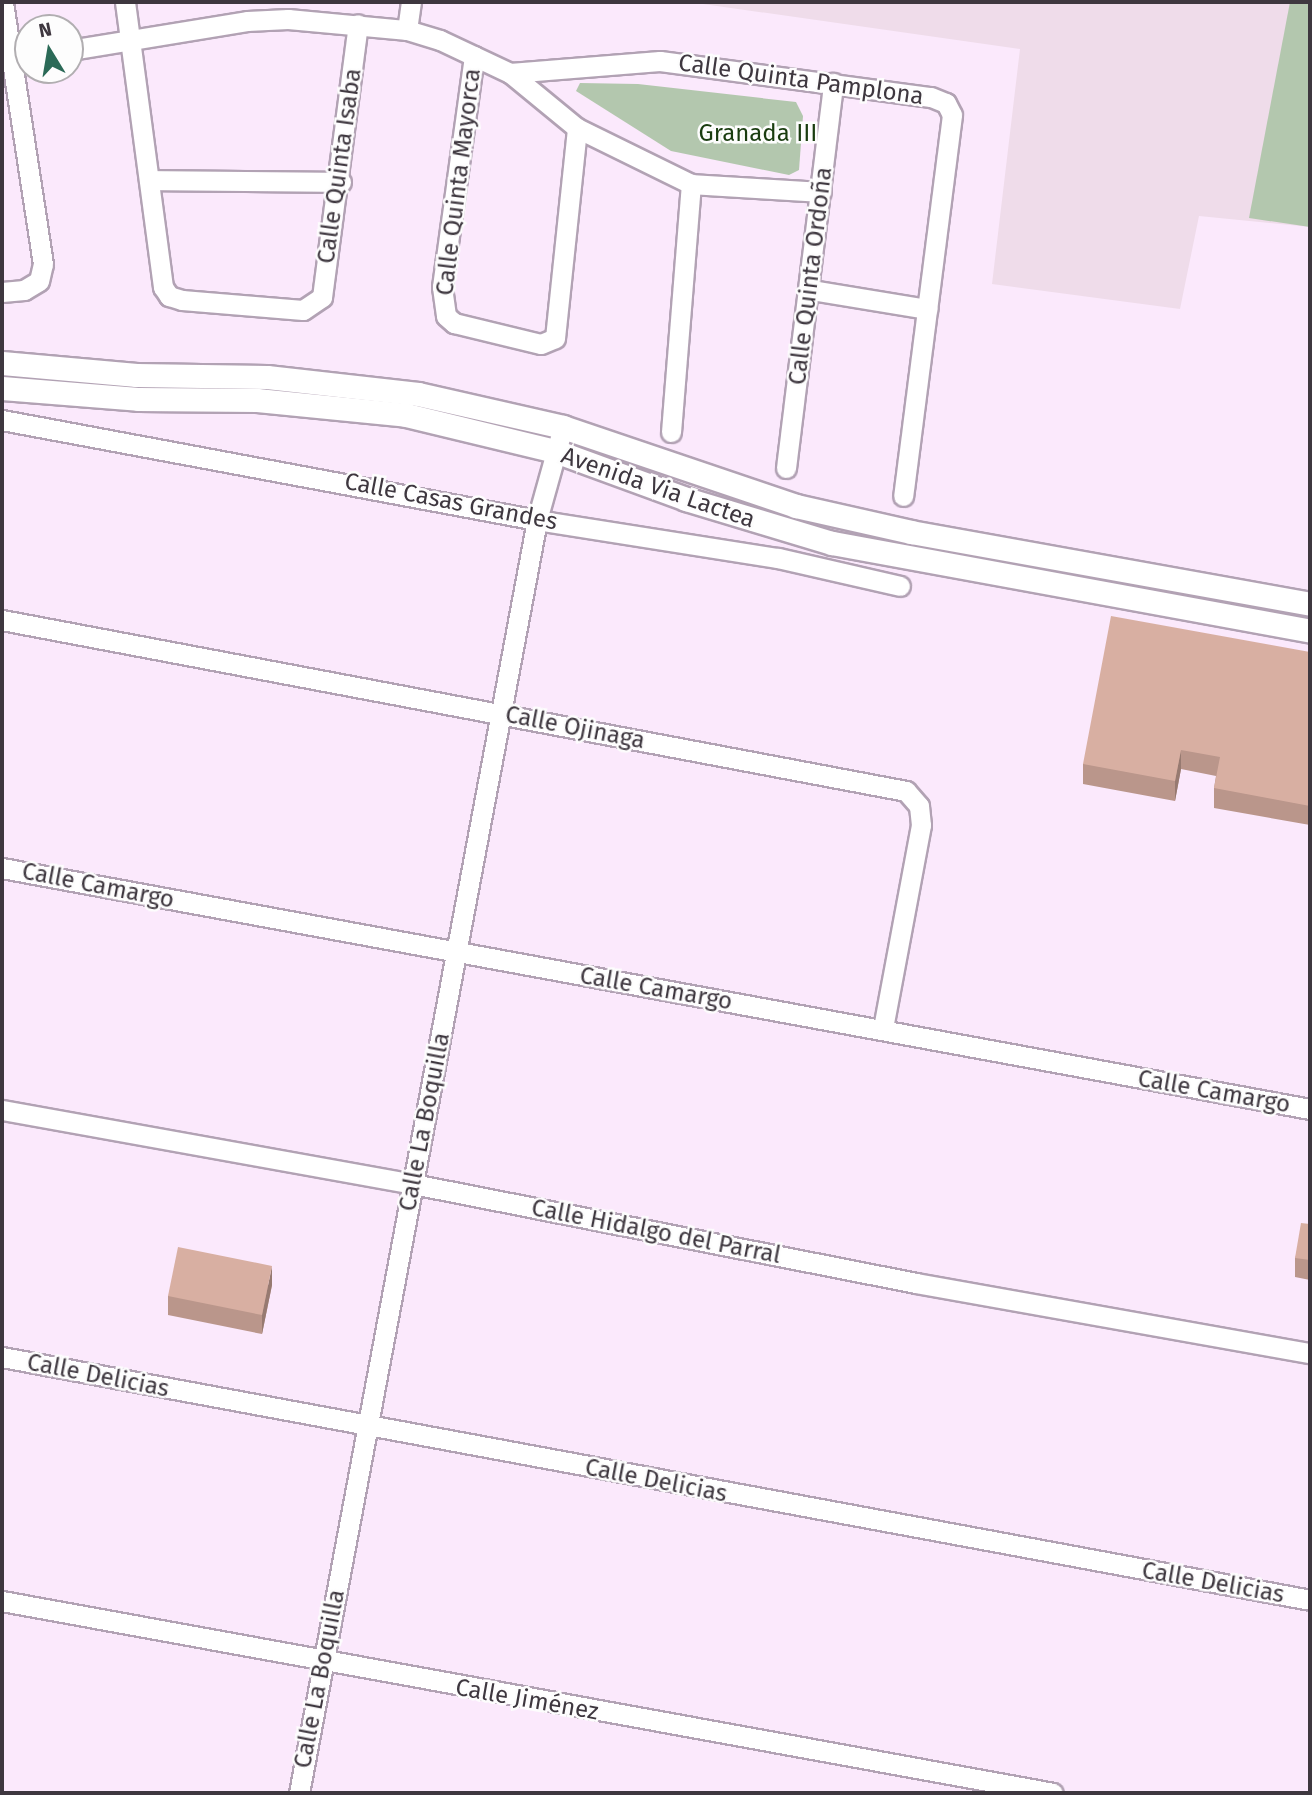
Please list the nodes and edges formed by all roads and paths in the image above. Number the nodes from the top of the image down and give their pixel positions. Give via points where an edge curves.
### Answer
1 (3, 2) edge
2 (125, 2) edge
3 (411, 2) edge
4 (289, 10) edge
5 (358, 24) junction
6 (407, 30) junction
7 (130, 39) junction
8 (84, 47) edge
9 (474, 56) junction
10 (14, 61) edge
11 (510, 73) junction
12 (833, 83) junction
13 (17, 84) edge
14 (577, 128) junction
15 (149, 180) junction
16 (341, 182) junction
17 (691, 184) junction
18 (821, 192) junction
19 (811, 290) junction
20 (2, 292) edge
21 (927, 309) junction
22 (2, 363) edge
23 (2, 388) edge
24 (2, 420) edge
25 (563, 427) junction
26 (671, 432) dead end
27 (555, 451) junction
28 (786, 468) dead end
29 (903, 496) dead end
30 (537, 520) junction
31 (900, 586) dead end
32 (1310, 604) edge
33 (2, 620) edge
34 (1310, 631) edge
35 (501, 714) junction
36 (2, 868) edge
37 (456, 953) junction
38 (883, 1029) junction
39 (1310, 1109) edge
40 (2, 1110) edge
41 (413, 1184) junction
42 (1310, 1353) edge
43 (2, 1357) edge
44 (367, 1427) junction
45 (1310, 1600) edge
46 (2, 1601) edge
47 (323, 1662) junction
48 (299, 1793) edge
49 (1053, 1793) edge

1 - 10 street
2 - 7 street
3 - 6 street
4 - 5 street
4 - 7 street
5 - 6 street
5 - 16 street, Calle Quinta Isaba
6 - 9 street
7 - 8 street
7 - 15 street
9 - 11 street
9 - 14 street, Calle Quinta Mayorca via 442,287 446,316 454,324 541,344 555,338
11 - 12 street, Calle Quinta Pamplona via 641,60
11 - 14 street
12 - 18 street, Calle Quinta Ordoña
12 - 21 street, Calle Quinta Pamplona via 931,97 950,107
13 - 20 street via 43,264 39,281 24,290
14 - 17 street
15 - 16 street
15 - 16 street, Calle Quinta Isaba via 163,287 169,296 303,310 322,297
17 - 18 street
17 - 26 street
18 - 19 street, Calle Quinta Ordoña
19 - 21 street
19 - 28 street, Calle Quinta Ordoña
21 - 29 street, Calle Quinta Pamplona
22 - 25 main road, Avenida Via Lactea via 136,375 267,377 343,384 477,405
23 - 27 main road, Avenida Via Lactea via 62,395 329,405 474,429
24 - 30 street, Calle Casas Grandes
25 - 27 street, Calle La Boquilla
25 - 32 main road, Avenida Via Lactea via 796,506
27 - 30 street, Calle La Boquilla
27 - 34 main road, Avenida Via Lactea via 732,514 832,543
30 - 31 street, Calle Casas Grandes via 778,558
30 - 35 street, Calle La Boquilla
33 - 35 street, Calle Ojinaga
35 - 37 street, Calle La Boquilla
35 - 38 street, Calle Ojinaga via 911,794 919,806 921,825
36 - 37 street, Calle Camargo
37 - 38 street, Calle Camargo
37 - 41 street, Calle La Boquilla
38 - 39 street, Calle Camargo
40 - 41 street, Calle Hidalgo del Parral
41 - 42 street, Calle Hidalgo del Parral via 915,1283
41 - 44 street, Calle La Boquilla
43 - 44 street, Calle Delicias
44 - 45 street, Calle Delicias
44 - 47 street, Calle La Boquilla
46 - 47 street, Calle Jiménez
47 - 48 street, Calle La Boquilla
47 - 49 street, Calle Jiménez

